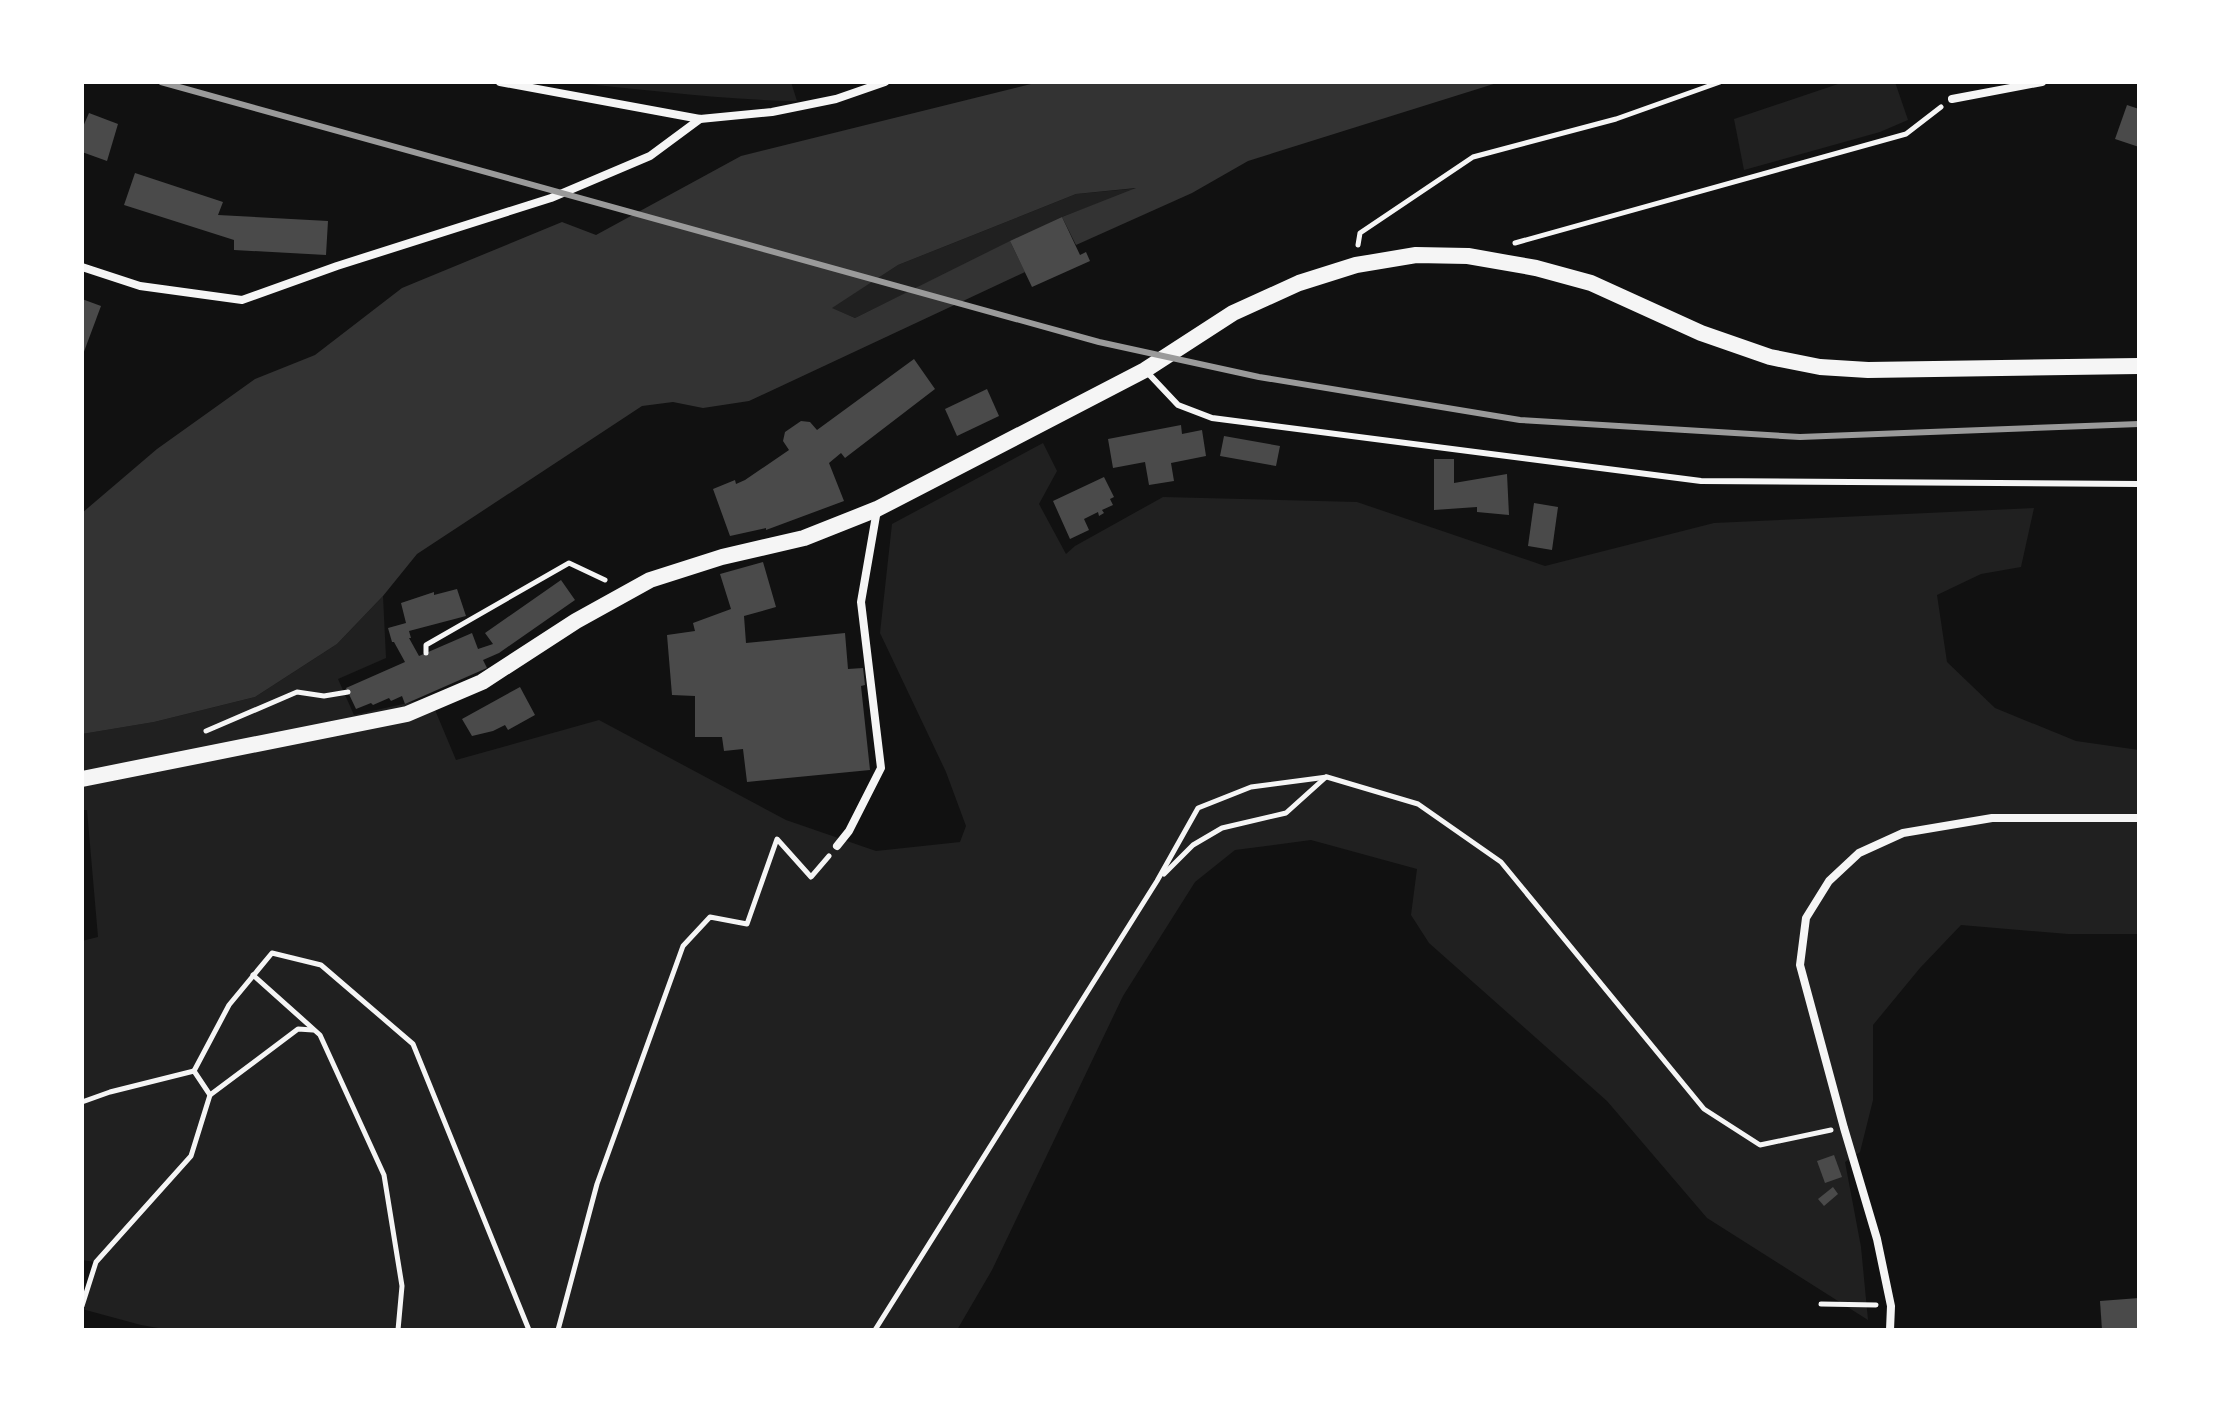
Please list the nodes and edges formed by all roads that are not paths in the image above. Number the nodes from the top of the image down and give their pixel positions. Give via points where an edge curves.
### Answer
1 (500, 82) edge
2 (885, 82) edge
3 (2042, 82) edge
4 (1952, 99) road end
5 (700, 119) junction
6 (82, 267) edge
7 (2139, 366) edge
8 (1145, 370) junction
9 (2139, 484) edge
10 (877, 509) junction
11 (82, 779) edge
12 (2139, 818) edge
13 (837, 846) road end
14 (1890, 1330) edge

1 - 5 street
2 - 5 street via 785,110
3 - 4 street
5 - 6 street via 650,156 551,198 242,300 140,286
7 - 8 main road via 1820,367 1770,357 1701,333 1591,283 1468,256 1416,255 1356,265 1299,283 1233,313
8 - 9 lane via 1178,405 1212,418 1701,481
8 - 10 main road
10 - 11 main road via 804,538 650,580 482,682 407,714
10 - 13 street via 861,602 881,768
12 - 14 street via 1992,818 1903,833 1859,853 1829,881 1806,918 1800,965 1877,1239 1891,1306

